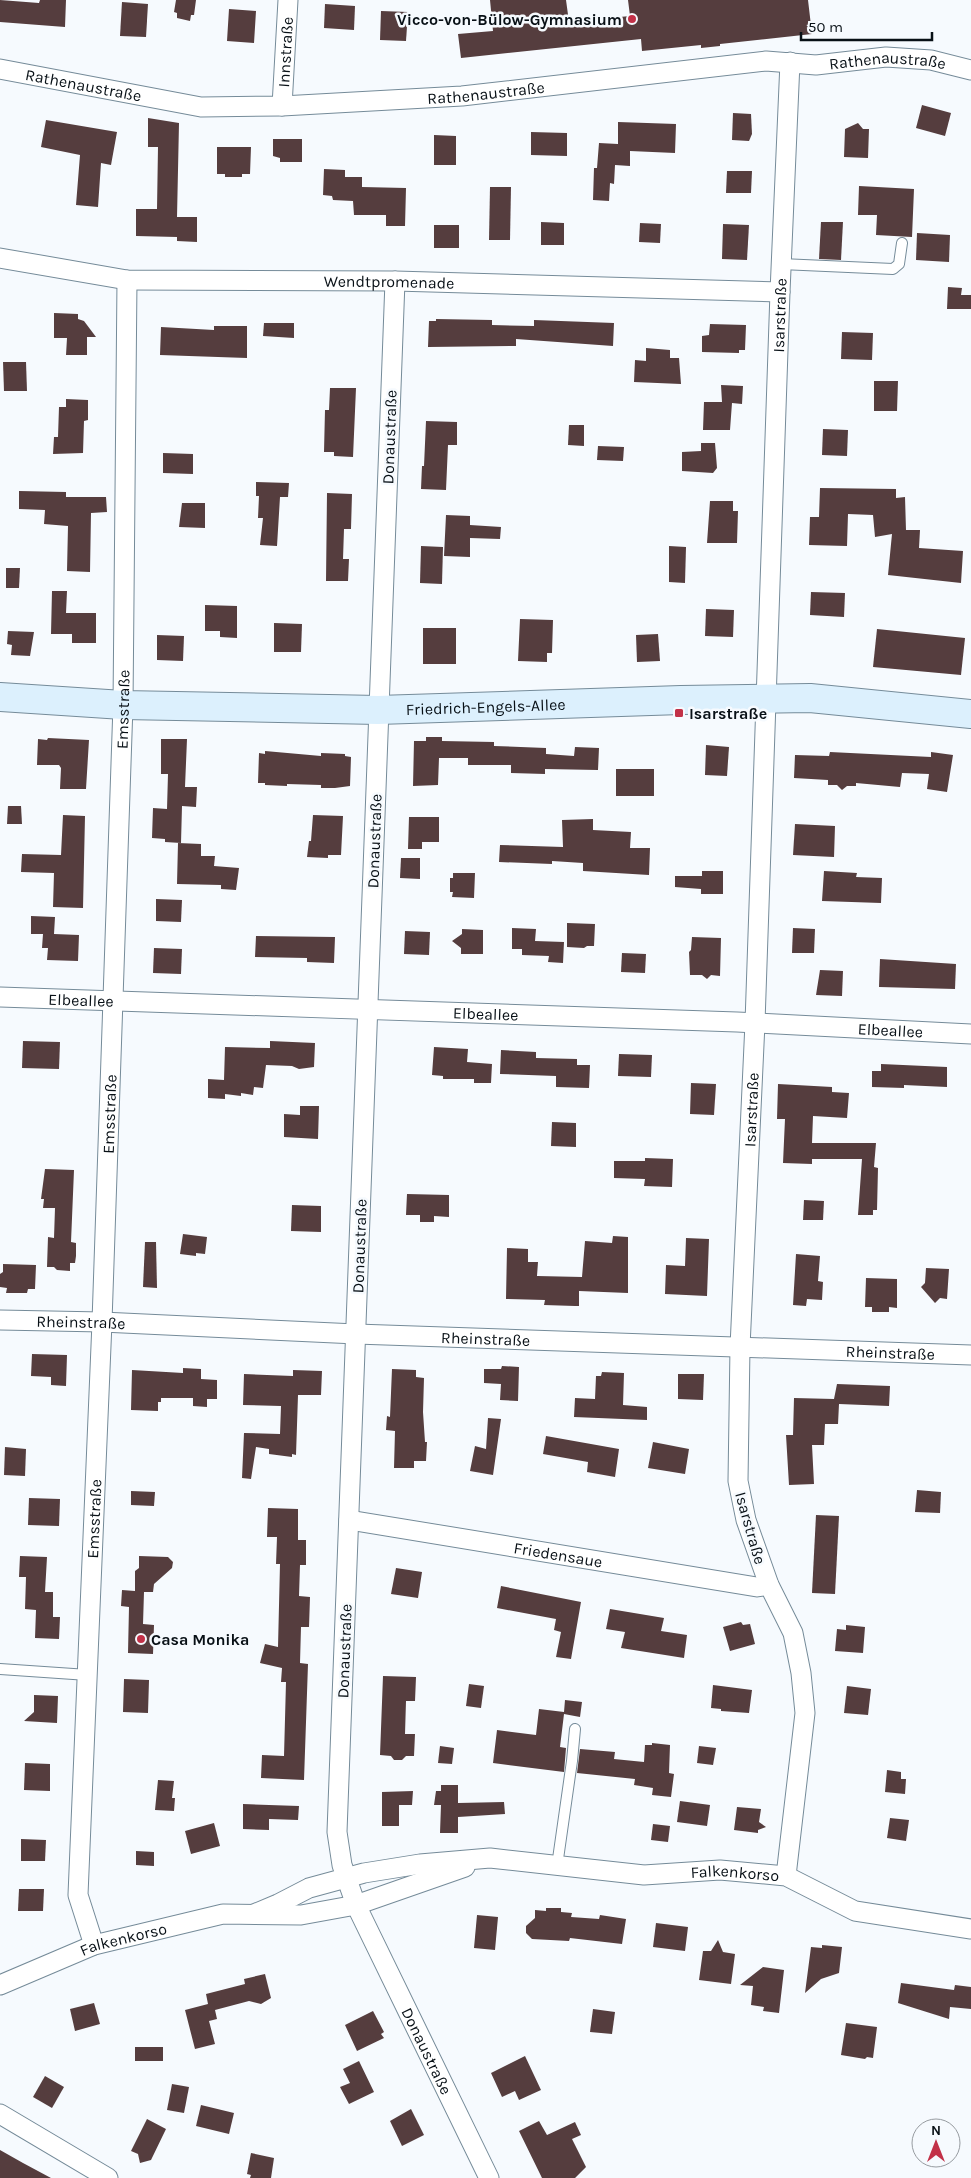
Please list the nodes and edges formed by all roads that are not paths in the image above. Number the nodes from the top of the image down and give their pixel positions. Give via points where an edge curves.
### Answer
1 (288, 0) edge
2 (790, 62) junction
3 (0, 69) edge
4 (971, 70) edge
5 (282, 106) junction
6 (902, 244) dead end
7 (0, 258) edge
8 (781, 264) junction
9 (127, 280) junction
10 (395, 280) junction
11 (780, 292) junction
12 (0, 697) edge
13 (765, 698) junction
14 (123, 705) junction
15 (378, 710) junction
16 (971, 714) edge
17 (0, 997) edge
18 (112, 1000) junction
19 (368, 1009) junction
20 (755, 1023) junction
21 (971, 1034) edge
22 (0, 1320) edge
23 (102, 1322) junction
24 (356, 1334) junction
25 (740, 1347) junction
26 (971, 1355) edge
27 (349, 1520) junction
28 (769, 1585) junction
29 (0, 1669) edge
30 (88, 1675) junction
31 (575, 1728) dead end
32 (490, 1858) junction
33 (557, 1866) junction
34 (786, 1876) junction
35 (345, 1877) junction
36 (356, 1905) junction
37 (254, 1914) junction
38 (971, 1929) edge
39 (94, 1945) junction
40 (0, 1985) edge
41 (0, 2114) edge
42 (108, 2178) edge
43 (489, 2178) edge

1 - 5 street, Innstraße
2 - 4 street, Rathenaustraße via 816,65 886,57 931,60
2 - 5 street, Rathenaustraße via 766,61 462,96
2 - 8 street, Isarstraße
3 - 5 street, Rathenaustraße via 202,107
6 - 8 lane via 899,264 893,269
7 - 9 street, Wendtpromenade
8 - 11 street, Isarstraße
9 - 10 street, Wendtpromenade
9 - 14 street, Emsstraße
10 - 11 street, Wendtpromenade
10 - 15 street, Donaustraße
11 - 13 street, Isarstraße
12 - 14 street, Friedrich-Engels-Allee
13 - 15 street, Friedrich-Engels-Allee
13 - 16 street, Friedrich-Engels-Allee via 810,698
13 - 20 street, Isarstraße
14 - 15 street, Friedrich-Engels-Allee
14 - 18 street, Emsstraße
15 - 19 street, Donaustraße
17 - 18 street, Elbeallee
18 - 19 street, Elbeallee
18 - 23 street, Emsstraße
19 - 20 street, Elbeallee
19 - 24 street, Donaustraße
20 - 21 street, Elbeallee
20 - 25 street, Isarstraße
22 - 23 street, Rheinstraße
23 - 24 street, Rheinstraße
23 - 30 street, Emsstraße
24 - 25 street, Rheinstraße
24 - 27 street, Donaustraße
25 - 26 street, Rheinstraße
25 - 28 street, Isarstraße via 738,1481 746,1520
27 - 28 street, Friedensaue via 757,1587
27 - 35 street, Donaustraße via 336,1832
28 - 34 street, Isarstraße via 793,1633 805,1713
29 - 30 lane
30 - 39 street, Emsstraße via 78,1895
31 - 33 lane
32 - 33 street, Falkenkorso
32 - 35 street, Falkenkorso via 420,1864
32 - 36 street, Falkenkorso
33 - 34 street, Falkenkorso via 644,1875 720,1870
34 - 38 street, Falkenkorso via 855,1911
35 - 36 street, Donaustraße
35 - 37 street, Falkenkorso via 309,1888
36 - 37 street, Falkenkorso via 301,1916
36 - 43 street, Donaustraße
37 - 39 street, Falkenkorso via 223,1914
39 - 40 street, Falkenkorso
41 - 42 street

